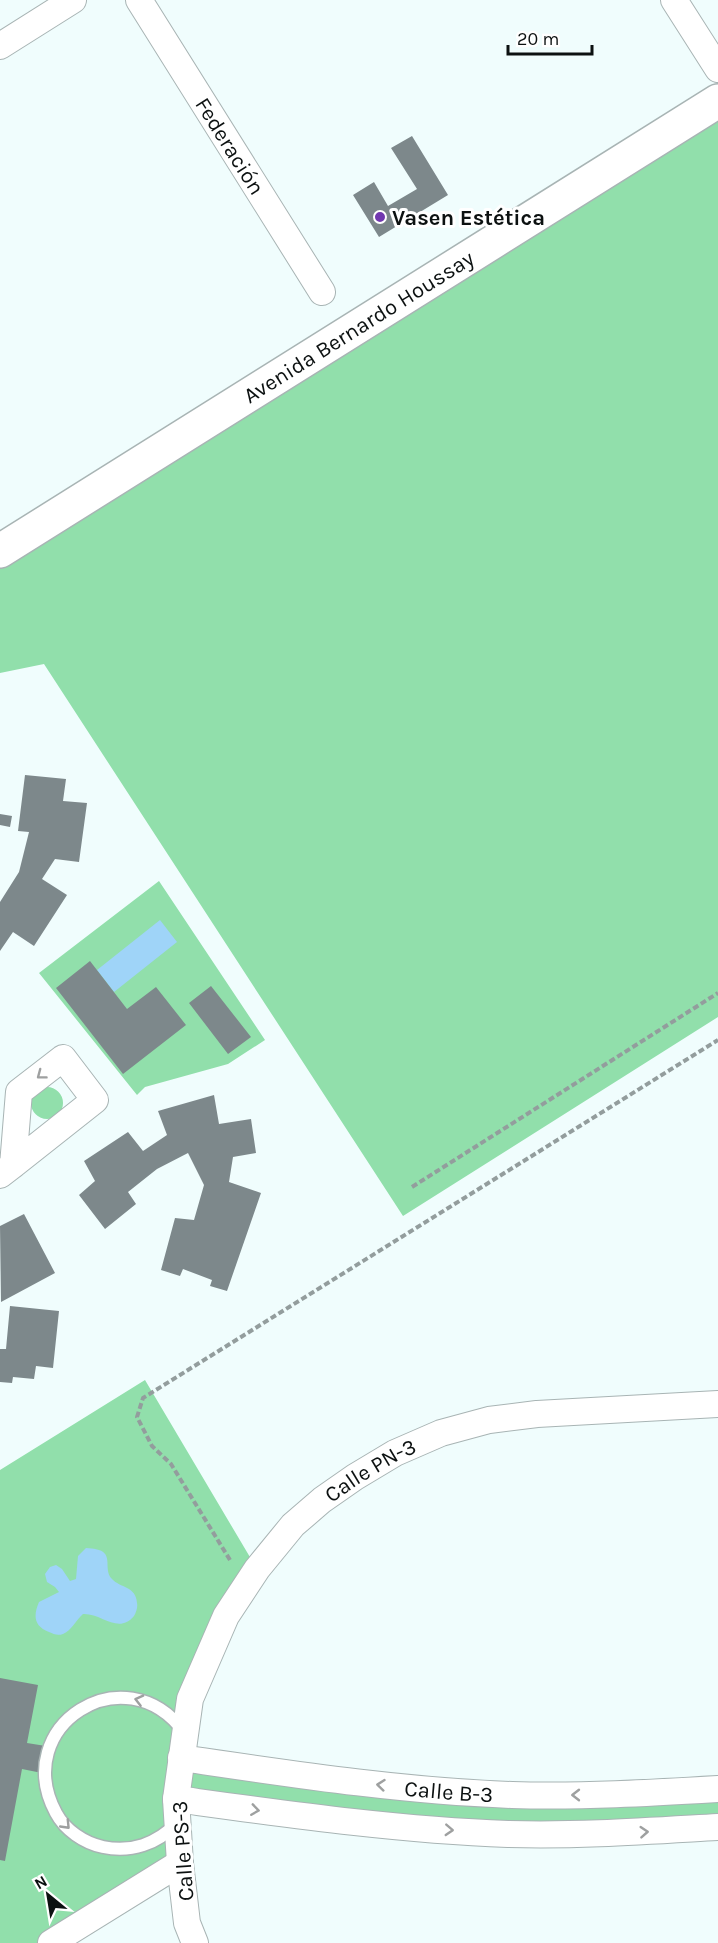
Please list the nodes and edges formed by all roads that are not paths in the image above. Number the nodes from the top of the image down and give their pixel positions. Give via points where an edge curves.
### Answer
1 (73, 0) edge
2 (139, 0) edge
3 (674, 0) edge
4 (0, 46) edge
5 (718, 69) edge
6 (718, 101) edge
7 (322, 292) dead end
8 (0, 551) edge
9 (718, 1404) edge
10 (185, 1733) junction
11 (181, 1758) junction
12 (718, 1789) edge
13 (605, 1795) junction
14 (177, 1811) junction
15 (718, 1827) edge
16 (603, 1834) junction
17 (180, 1863) junction
18 (51, 1943) edge
19 (195, 1943) edge

1 - 4 street
2 - 7 street, Federación
3 - 5 street
6 - 8 main road, Avenida Bernardo Houssay
9 - 10 street, Calle PN-3 via 489,1420 441,1433 395,1453 322,1500 293,1525 257,1569 226,1616 207,1656 190,1699
10 - 11 street, Calle PN-3
10 -> 14 lane via 161,1708 146,1701 111,1698 94,1702 65,1721 55,1735 44,1768 50,1802 64,1824 100,1847 135,1848 152,1843 167,1834
13 -> 11 street, Calle B-3 via 418,1789
11 - 14 street, Calle PS-3
12 - 13 street, Calle B-3
13 - 16 street
14 -> 16 street, Calle B-3 via 189,1815 212,1804 412,1828
14 - 17 street, Calle PS-3
16 -> 15 street, Calle B-3
17 - 18 street
17 - 19 street, Calle PS-3 via 188,1923

